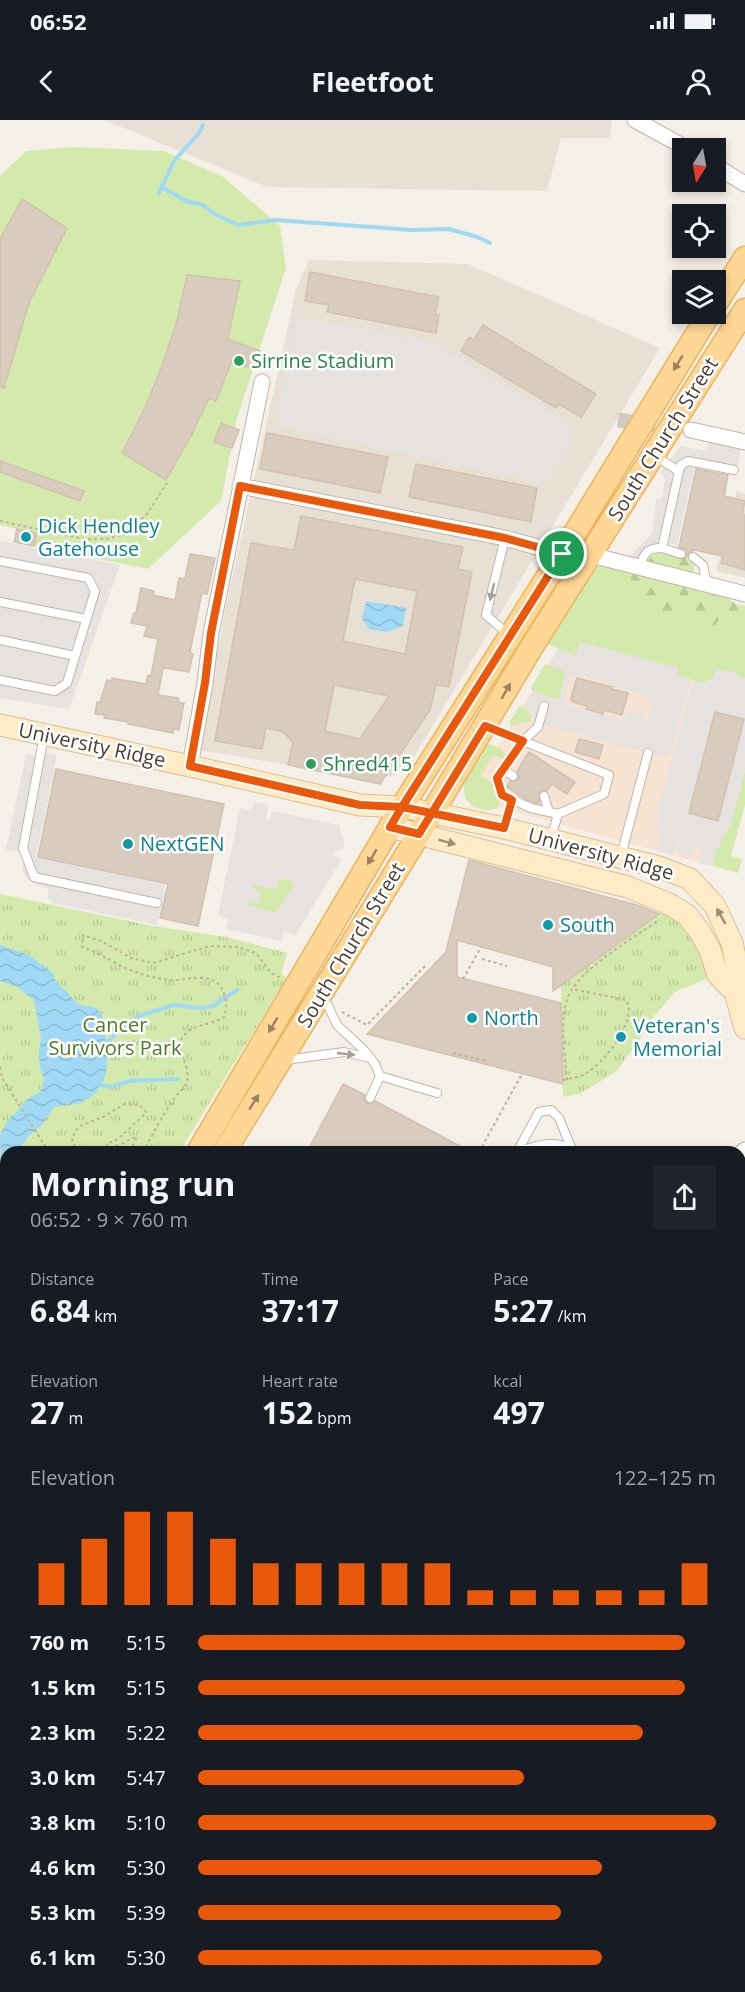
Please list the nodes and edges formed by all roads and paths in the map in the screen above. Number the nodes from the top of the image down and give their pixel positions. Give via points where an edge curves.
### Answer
1 (635, 120) edge
2 (672, 140) edge
3 (726, 172) edge
4 (745, 184) edge
5 (745, 258) edge
6 (726, 287) edge
7 (745, 310) edge
8 (703, 324) edge
9 (262, 382) dead end
10 (691, 430) tunnel mouth
11 (745, 442) edge
12 (653, 455) junction
13 (734, 470) dead end
14 (679, 471) junction
15 (167, 483) dead end
16 (240, 486) junction
17 (0, 521) edge
18 (505, 538) junction
19 (662, 548) junction
20 (562, 554) junction
21 (681, 554) dead end
22 (591, 555) junction
23 (693, 557) dead end
24 (0, 561) edge
25 (639, 567) junction
26 (707, 585) junction
27 (745, 594) edge
28 (0, 602) edge
29 (87, 619) junction
30 (510, 636) junction
31 (0, 640) edge
32 (75, 656) junction
33 (0, 680) edge
34 (544, 706) dead end
35 (0, 725) edge
36 (485, 726) junction
37 (44, 735) junction
38 (523, 741) junction
39 (648, 753) dead end
40 (190, 766) junction
41 (502, 770) junction
42 (513, 776) dead end
43 (544, 795) dead end
44 (512, 800) junction
45 (402, 807) junction
46 (549, 812) junction
47 (432, 813) junction
48 (558, 814) junction
49 (390, 827) junction
50 (504, 828) junction
51 (419, 834) junction
52 (550, 839) junction
53 (621, 857) junction
54 (628, 887) junction
55 (701, 891) junction
56 (157, 903) dead end
57 (662, 917) dead end
58 (481, 947) dead end
59 (740, 957) edge
60 (482, 959) dead end
61 (714, 962) junction
62 (426, 965) dead end
63 (507, 966) dead end
64 (463, 979) dead end
65 (284, 980) dead end
66 (572, 989) junction
67 (735, 992) junction
68 (329, 1000) junction
69 (745, 1028) edge
70 (453, 1053) dead end
71 (370, 1058) junction
72 (280, 1060) junction
73 (487, 1061) dead end
74 (0, 1066) edge
75 (522, 1074) dead end
76 (380, 1076) junction
77 (562, 1080) dead end
78 (567, 1080) junction
79 (437, 1093) dead end
80 (370, 1098) dead end
81 (45, 1146) edge
82 (75, 1146) edge
83 (107, 1146) edge
84 (116, 1146) edge
85 (132, 1146) edge
86 (146, 1146) edge
87 (202, 1146) edge
88 (228, 1146) edge
89 (482, 1146) edge
90 (520, 1146) edge
91 (570, 1146) edge

1 - 2 street
3 - 4 street
5 - 6 main road
7 - 12 main road, South Church Street
8 -> 20 main road, South Church Street
9 - 16 street
10 - 11 street
12 - 14 lane
12 - 22 main road, South Church Street
13 - 14 lane via 688,461
14 - 19 lane
15 - 17 path via 147,513 126,534 106,540
16 - 18 street
16 - 40 street
18 - 20 street
18 -> 30 lane via 486,615
19 - 21 lane
19 - 25 lane via 648,550
20 - 30 main road, South Church Street
22 - 25 street
36 -> 22 main road, South Church Street
23 - 26 lane via 703,565
24 - 29 lane via 88,578 95,591
25 - 26 street
26 - 27 street
28 - 29 lane
29 - 32 lane
30 - 45 main road, South Church Street
31 - 32 lane
32 - 33 lane via 67,683 55,691
34 - 38 lane via 538,727
35 - 37 street, University Ridge
36 - 38 lane
36 - 47 main road, South Church Street
37 - 40 street, University Ridge
37 - 56 lane via 23,848 34,877
38 - 41 lane
38 - 48 lane via 609,775 604,794
39 - 53 lane
40 - 45 street, University Ridge via 360,805
41 - 42 lane
41 - 44 lane via 497,778 502,795
43 - 46 lane
44 - 46 lane
44 - 50 lane
45 - 47 street, University Ridge
45 - 49 main road, South Church Street
46 - 48 lane
47 - 50 street, University Ridge
47 - 51 main road, South Church Street
48 - 52 lane
49 - 51 street, University Ridge
49 -> 87 main road, South Church Street
50 - 52 street, University Ridge
51 -> 54 street, University Ridge
51 - 68 main road, South Church Street
52 - 53 street, University Ridge
53 - 55 street, University Ridge via 690,879
54 - 55 street via 673,886
54 - 61 street, University Ridge via 687,915
59 -> 55 street, University Ridge via 715,906
57 - 66 path via 581,975
58 - 64 path
59 - 61 street
59 - 67 street, University Ridge
60 - 63 path
61 - 67 street, University Ridge via 718,975
62 - 68 path via 367,1025
65 - 86 path via 271,973 256,953 238,947 210,946 153,963 131,958 83,935 82,947 136,972 175,981 210,979 224,993 224,1017 195,1027 181,1039 180,1051 188,1066 186,1086
66 - 78 path via 564,1016
66 - 78 path via 626,1000 629,1004 618,1041 605,1057 585,1074
67 - 69 street, University Ridge
68 - 71 lane via 337,1025
68 - 72 main road, South Church Street
70 - 73 path
72 -> 71 lane via 344,1052
71 - 76 lane
88 -> 72 main road, South Church Street
74 - 81 path via 2,1078
75 - 89 path
76 - 79 lane
76 - 80 lane
77 - 78 path
82 - 83 path via 75,1131 82,1125 125,1104 140,1105 144,1115
84 - 85 path via 137,1137
90 - 91 lane via 539,1112 551,1110 559,1118

